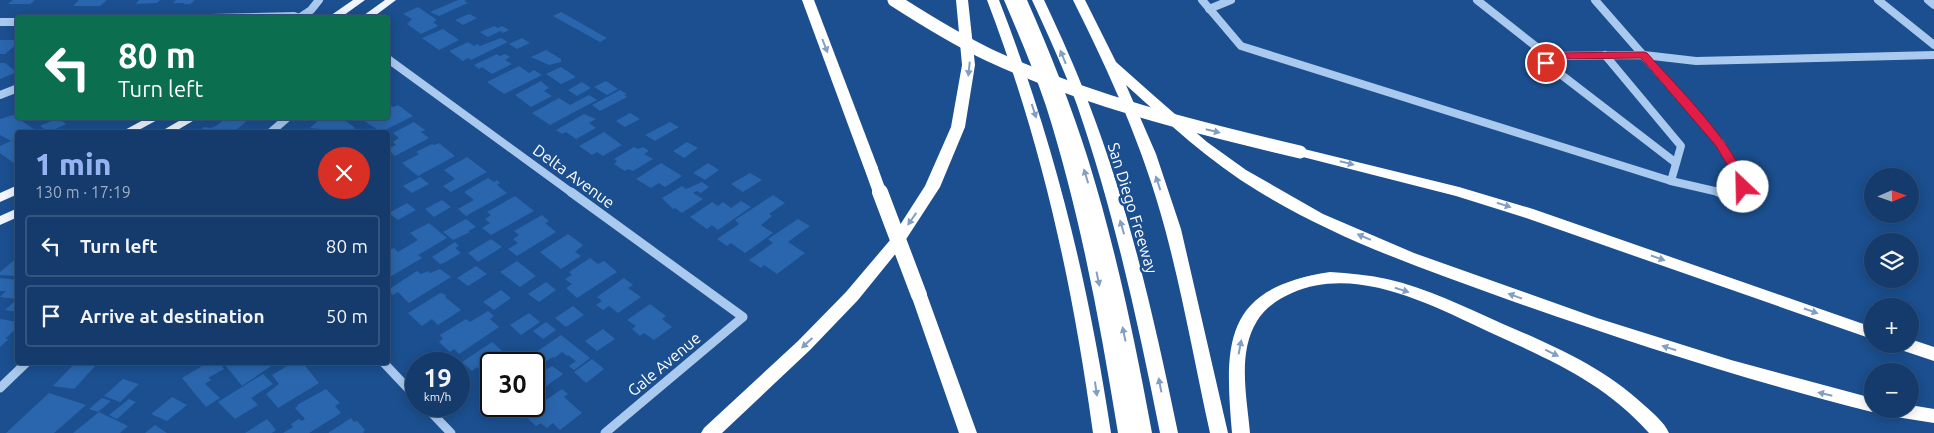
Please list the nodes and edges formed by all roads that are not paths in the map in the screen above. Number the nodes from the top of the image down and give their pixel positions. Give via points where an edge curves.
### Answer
1 (360, 0) edge
2 (391, 0) edge
3 (808, 0) edge
4 (894, 0) edge
5 (962, 0) edge
6 (993, 0) edge
7 (1010, 0) edge
8 (1021, 0) edge
9 (1038, 0) edge
10 (1079, 0) edge
11 (1202, 0) edge
12 (1231, 0) edge
13 (1477, 0) edge
14 (1595, 0) edge
15 (1878, 0) edge
16 (1928, 0) edge
17 (318, 1) edge
18 (1934, 5) edge
19 (1209, 9) junction
20 (304, 15) edge
21 (337, 15) edge
22 (369, 15) edge
23 (0, 22) edge
24 (15, 22) edge
25 (1934, 45) edge
26 (1605, 55) junction
27 (1644, 55) junction
28 (1934, 55) edge
29 (1548, 56) junction
30 (390, 60) edge
31 (1111, 64) junction
32 (15, 89) edge
33 (0, 95) edge
34 (151, 120) edge
35 (188, 120) edge
36 (285, 120) edge
37 (131, 130) edge
38 (170, 130) edge
39 (273, 130) edge
40 (1676, 163) junction
41 (1671, 181) junction
42 (15, 190) edge
43 (0, 198) edge
44 (15, 214) edge
45 (0, 221) edge
46 (743, 317) joint
47 (1864, 330) edge
48 (1919, 349) edge
49 (1934, 354) edge
50 (24, 365) edge
51 (386, 365) edge
52 (405, 385) edge
53 (0, 388) edge
54 (1864, 403) edge
55 (1919, 414) edge
56 (1934, 416) edge
57 (435, 417) edge
58 (450, 433) edge
59 (605, 433) edge
60 (710, 433) edge
61 (968, 433) edge
62 (1102, 433) edge
63 (1127, 433) edge
64 (1143, 433) edge
65 (1169, 433) edge
66 (1219, 433) edge
67 (1241, 433) edge
68 (1660, 433) edge

1 - 21 main road
2 - 22 main road
3 -> 61 highway, bridge
4 -> 47 highway, bridge via 982,52 1104,101 1430,184 1528,213
5 -> 60 highway via 968,29 967,88 947,156 923,204 855,294
6 -> 62 highway via 1028,90 1059,202 1093,368
7 -> 63 highway via 1035,54 1083,205
64 -> 8 highway via 1096,208 1046,53
65 -> 9 highway, San Diego Freeway via 1136,280 1102,162
10 - 31 highway
11 - 19 street
12 - 19 street
13 - 29 street
14 - 27 street
15 - 25 street
16 - 18 street
17 - 20 street
19 - 41 street via 1241,46
23 - 24 street
26 - 27 street
26 - 29 street
26 - 40 street via 1681,146
27 - 28 street via 1696,60
27 - 41 street via 1721,144 1739,176 1746,198
29 - 40 street via 1546,63
30 - 46 street, Delta Avenue
54 -> 31 highway via 1705,360 1574,317 1449,272 1309,213 1263,188 1202,146
66 -> 31 highway via 1173,229 1149,154
32 - 33 street
34 - 37 main road
35 - 38 main road
36 - 39 street
40 - 41 street
42 - 43 main road
44 - 45 main road
46 - 59 street, Gale Avenue
48 - 49 highway
50 - 53 street
51 - 52 street
55 - 56 highway
57 - 58 street
67 -> 68 highway via 1237,361 1248,322 1266,300 1284,288 1312,279 1334,278 1358,279 1409,292 1575,364 1628,400

